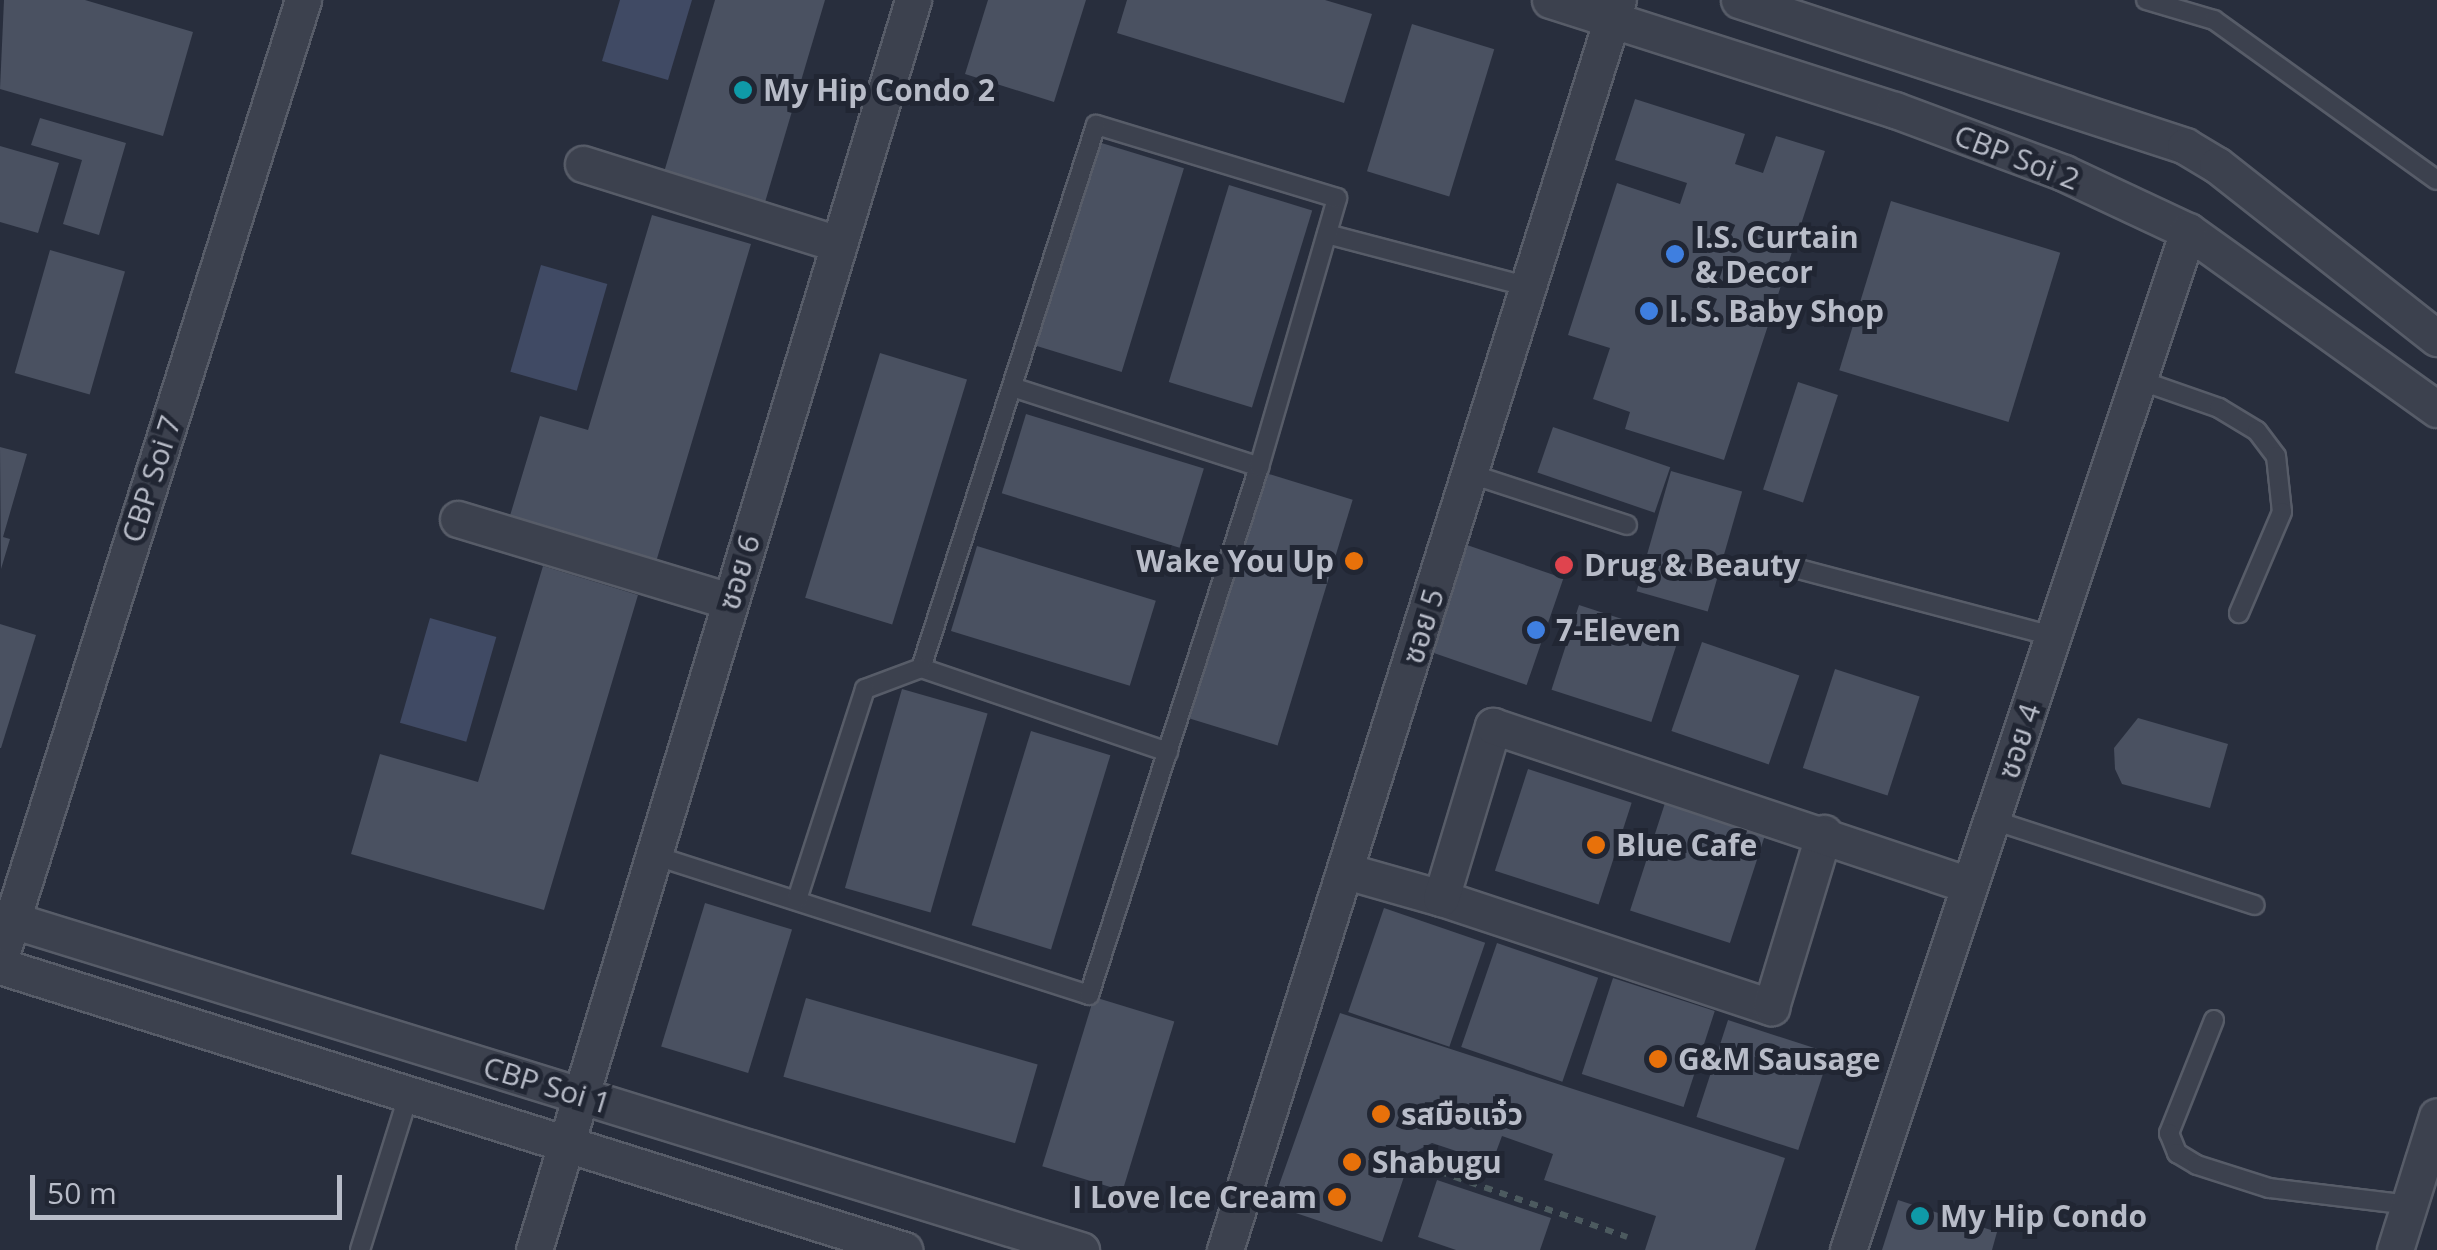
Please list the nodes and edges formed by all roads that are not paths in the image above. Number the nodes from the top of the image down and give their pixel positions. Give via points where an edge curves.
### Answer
1 (303, 0) edge
2 (913, 0) edge
3 (1550, 0) edge
4 (1740, 0) edge
5 (2146, 0) edge
6 (1615, 9) edge
7 (582, 164) dead end
8 (2437, 180) edge
9 (2188, 232) junction
10 (1326, 234) junction
11 (839, 244) junction
12 (1528, 288) junction
13 (2437, 338) edge
14 (2139, 380) junction
15 (1012, 387) junction
16 (2437, 409) edge
17 (1258, 467) junction
18 (1471, 474) junction
19 (458, 519) dead end
20 (1626, 525) dead end
21 (1795, 568) dead end
22 (730, 600) junction
23 (2240, 614) dead end
24 (2053, 636) junction
25 (920, 668) junction
26 (1168, 752) junction
27 (1993, 820) junction
28 (1824, 833) junction
29 (652, 856) junction
30 (1346, 871) junction
31 (1969, 884) junction
32 (1441, 898) junction
33 (798, 899) junction
34 (2255, 905) dead end
35 (4, 945) edge
36 (2214, 1020) dead end
37 (408, 1094) junction
38 (581, 1096) junction
39 (2437, 1116) edge
40 (567, 1144) junction
41 (2409, 1205) junction
42 (360, 1250) edge
43 (534, 1250) edge
44 (904, 1250) edge
45 (1081, 1250) edge
46 (1225, 1250) edge
47 (1848, 1250) edge
48 (2395, 1250) edge

1 - 35 street, CBP Soi 7
2 - 11 street, ซอย 6
3 - 6 street, CBP Soi 2
4 - 13 street, CBP Soi 2 via 2184,146
5 - 8 lane via 2214,20
6 - 9 street, CBP Soi 2 via 2013,154
6 - 12 street, ซอย 5
7 - 11 street
9 - 14 street, ซอย 4
9 - 16 street, CBP Soi 2
10 - 12 lane
10 - 15 lane via 1337,198 1096,124
10 - 17 lane
11 - 22 street, ซอย 6
12 - 18 street, ซอย 5
14 - 23 lane via 2219,408 2257,432 2276,456 2282,512
14 - 24 street, ซอย 4
15 - 17 lane
15 - 25 lane
17 - 26 lane
18 - 20 lane
18 - 30 street, ซอย 5
19 - 22 street
21 - 24 lane
22 - 29 street, ซอย 6
24 - 27 street, ซอย 4
25 - 26 lane
25 - 33 lane via 865,690
26 - 33 lane via 1089,995
27 - 31 street, ซอย 4
27 - 34 lane
28 - 31 street
28 - 32 street via 1493,726
28 - 32 street via 1770,1007
29 - 33 lane
29 - 38 street, ซอย 6
30 - 32 street
30 - 46 street, ซอย 5
31 - 47 street, ซอย 4
35 - 37 street, CBP Soi 1
35 - 38 street, CBP Soi 1
36 - 41 lane via 2169,1132 2178,1153 2197,1166 2268,1188
37 - 40 street, CBP Soi 1
37 - 42 lane
38 - 40 street, ซอย 6
38 - 45 street, CBP Soi 1
39 - 41 street
40 - 43 street, ซอย 6
40 - 44 street, CBP Soi 1
41 - 48 street

